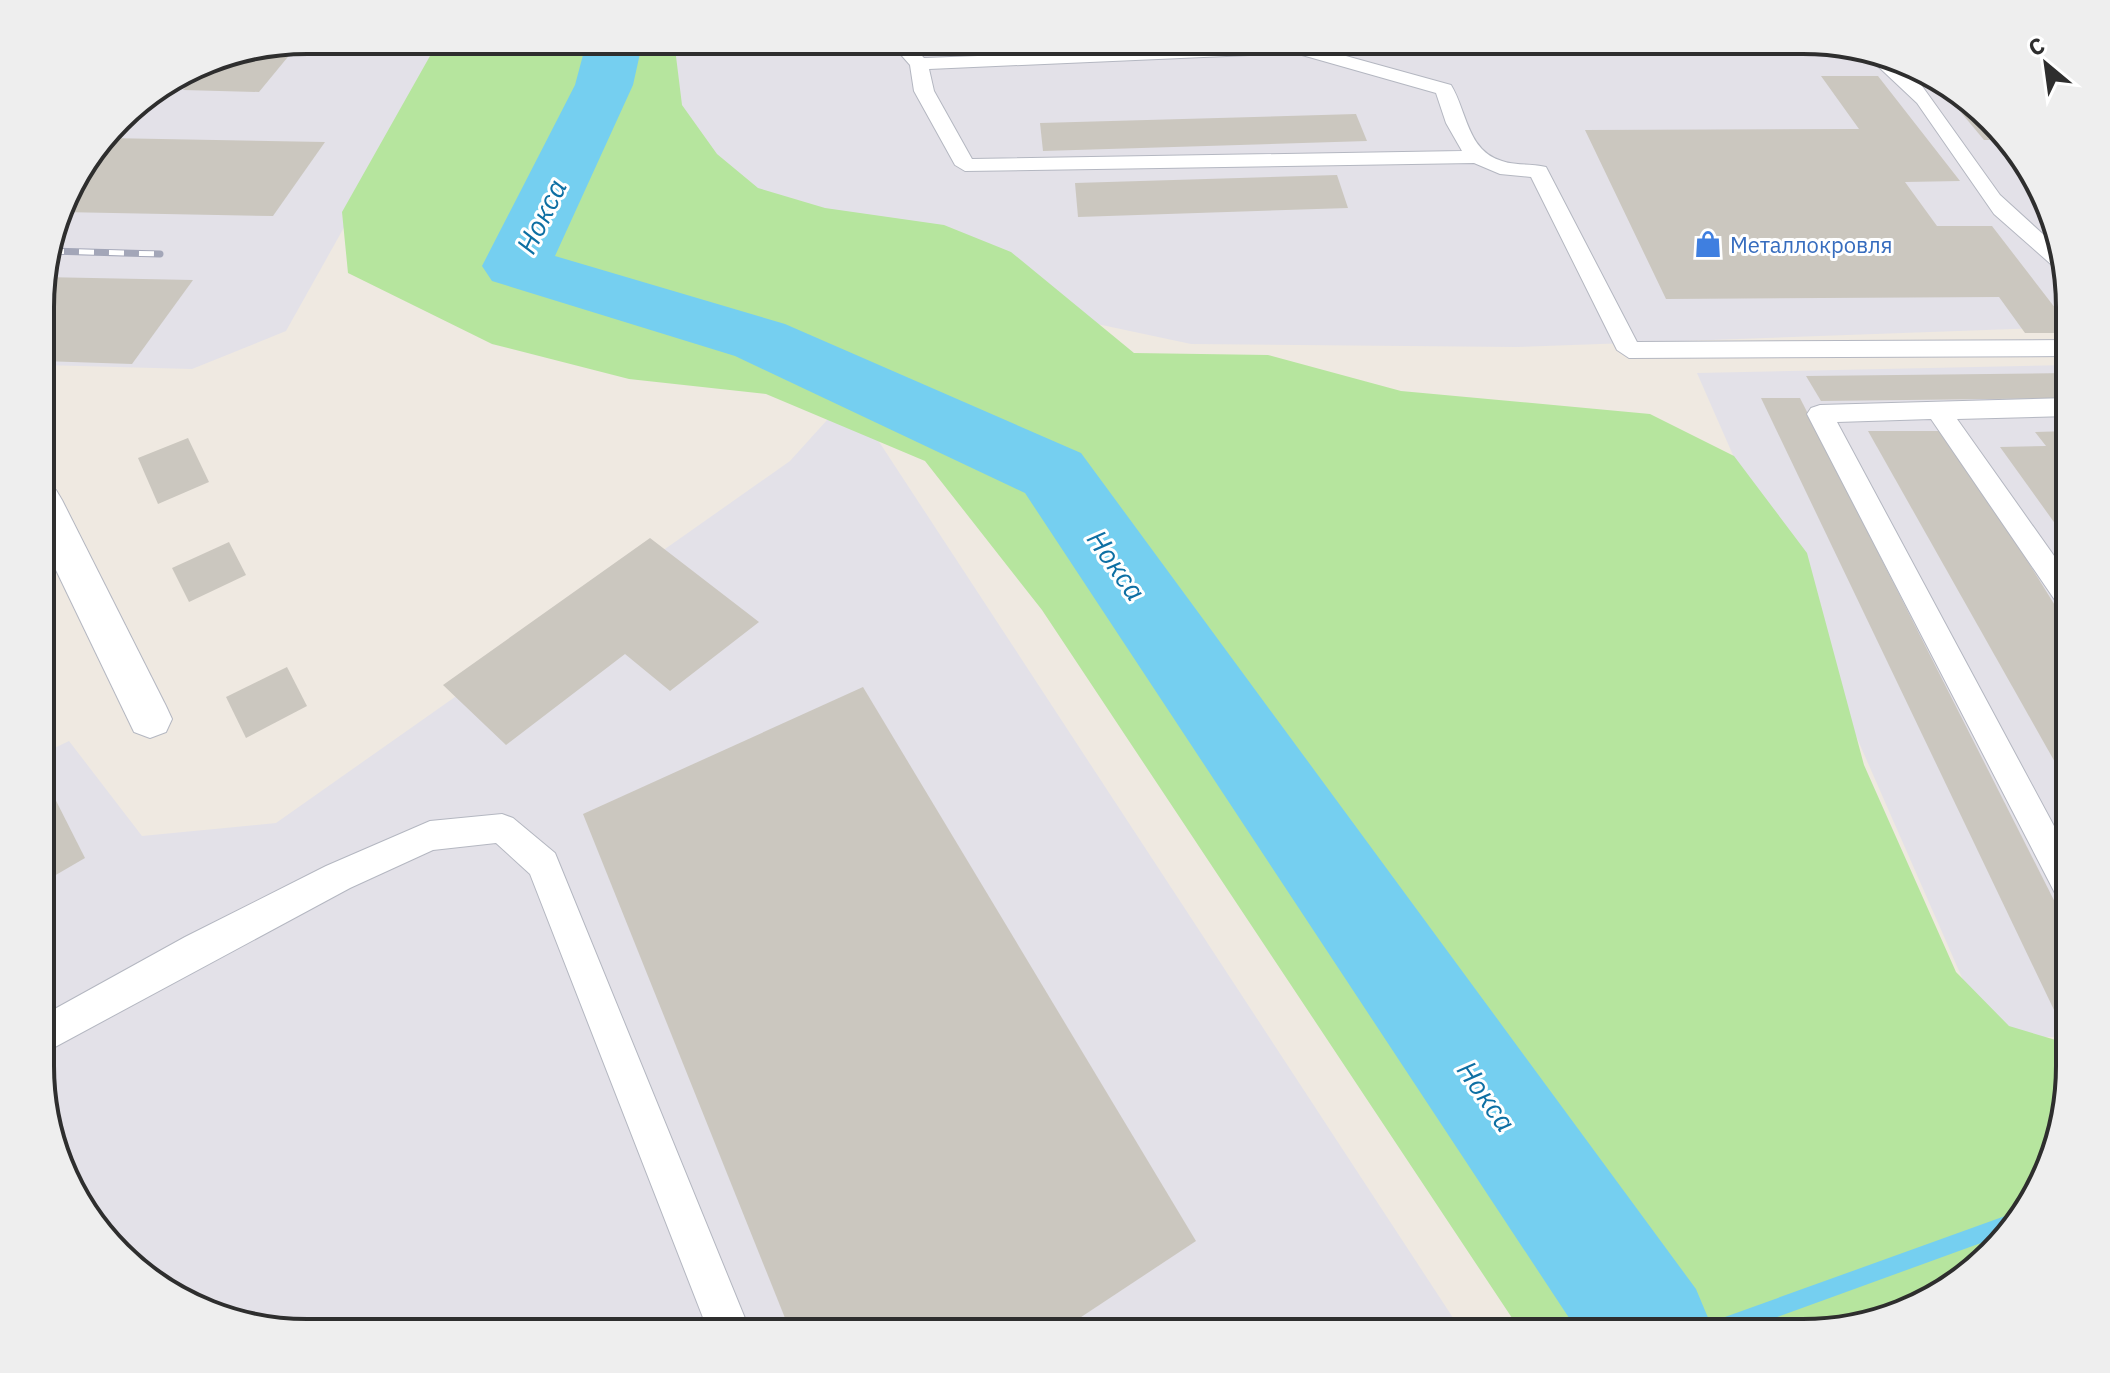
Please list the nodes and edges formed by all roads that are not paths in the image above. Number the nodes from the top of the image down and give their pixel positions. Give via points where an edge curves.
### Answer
1 (1160, 54) edge
2 (1316, 54) edge
3 (910, 55) edge
4 (919, 64) junction
5 (1909, 78) edge
6 (1481, 157) junction
7 (2049, 251) edge
8 (2055, 348) edge
9 (2055, 410) edge
10 (1938, 411) junction
11 (54, 524) edge
12 (2055, 578) edge
13 (150, 719) dead end
14 (2055, 859) edge
15 (54, 1029) edge
16 (724, 1319) edge

1 - 4 lane
2 - 6 lane via 1444,89 1458,129
3 - 4 lane
4 - 6 lane via 924,91 965,165
5 - 7 lane via 1985,190
6 - 8 lane via 1492,166 1539,171 1629,350
9 - 10 lane
10 - 12 lane
10 - 14 lane via 1820,414
11 - 13 street
15 - 16 lane via 338,877 430,836 502,828 543,864

